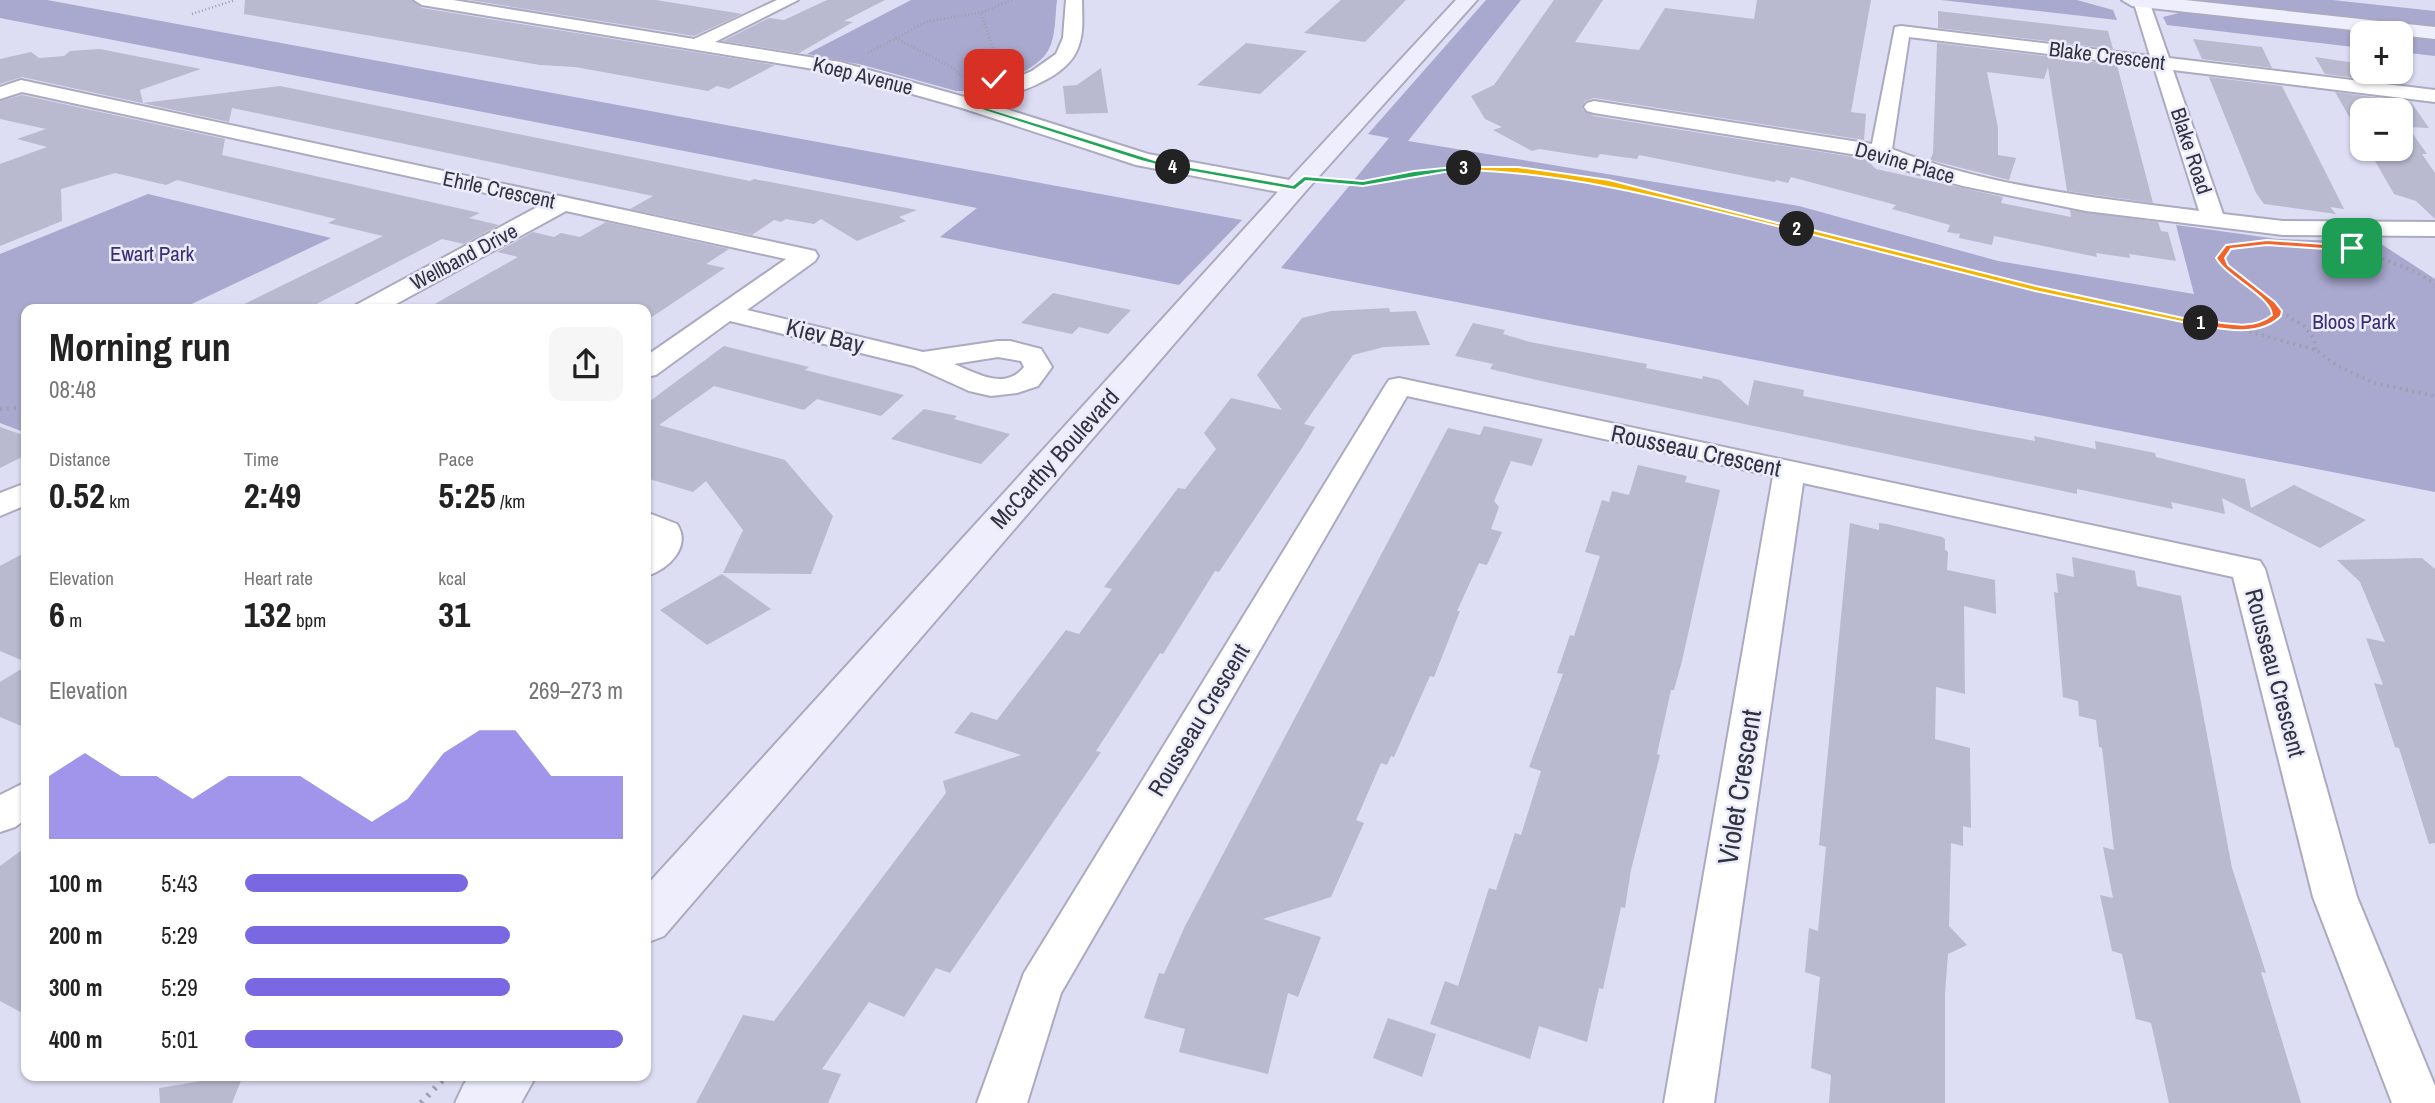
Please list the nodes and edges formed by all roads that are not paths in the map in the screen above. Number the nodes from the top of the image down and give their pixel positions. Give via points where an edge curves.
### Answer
1 (422, 0) edge
2 (790, 0) edge
3 (1073, 0) edge
4 (1467, 0) edge
5 (2133, 0) edge
6 (2141, 1) edge
7 (2435, 33) edge
8 (697, 44) junction
9 (2161, 62) junction
10 (0, 93) edge
11 (2435, 96) edge
12 (969, 104) junction
13 (1594, 107) dead end
14 (1881, 152) junction
15 (1299, 183) junction
16 (563, 203) junction
17 (2214, 221) junction
18 (2435, 229) edge
19 (376, 304) edge
20 (728, 313) junction
21 (923, 360) dead end
22 (651, 366) edge
23 (1789, 471) junction
24 (21, 495) edge
25 (0, 506) edge
26 (651, 524) edge
27 (651, 561) edge
28 (21, 801) edge
29 (0, 816) edge
30 (651, 915) edge
31 (504, 1081) edge
32 (484, 1103) edge
33 (1002, 1103) edge
34 (1689, 1103) edge
35 (2417, 1103) edge

1 - 8 street, Koep Avenue
2 - 8 street
3 - 12 street via 1071,41 1062,60
4 - 15 main road, McCarthy Boulevard
5 - 6 main road
6 - 7 main road
6 - 9 street, Blake Road
8 - 12 street, Koep Avenue via 840,68
9 - 11 street, Blake Crescent
9 - 14 street, Blake Crescent via 1901,31
9 - 17 street, Blake Road
10 - 16 street, Ehrle Crescent via 21,86
12 - 15 street, Koep Avenue via 1144,160
13 - 14 street, Devine Place
14 - 17 street, Devine Place via 1971,181 2086,204
15 - 30 main road, McCarthy Boulevard
16 - 19 street, Wellband Drive
16 - 20 street, Ehrle Crescent via 806,256
17 - 18 street, Devine Place via 2334,230
20 - 21 street, Kiev Bay
20 - 22 street, Ehrle Crescent
23 - 33 street, Rousseau Crescent via 1399,386 1040,986
23 - 34 street, Violet Crescent
23 - 35 street, Rousseau Crescent via 2248,569 2335,897
24 - 25 street
26 - 27 street via 665,531 667,539 665,548
28 - 29 street
31 - 32 main road

